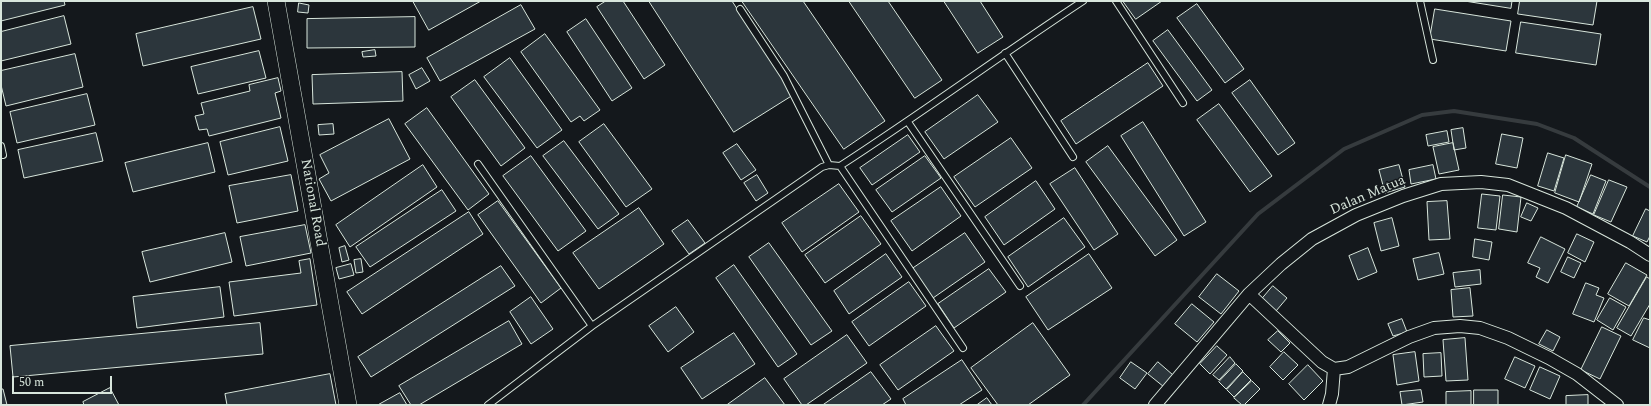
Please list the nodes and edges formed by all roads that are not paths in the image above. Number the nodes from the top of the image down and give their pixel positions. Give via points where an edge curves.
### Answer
1 (276, 1) edge
2 (1083, 1) edge
3 (1116, 1) edge
4 (1420, 1) edge
5 (740, 9) dead end
6 (1005, 53) junction
7 (1433, 60) dead end
8 (1183, 103) dead end
9 (908, 122) junction
10 (1, 146) edge
11 (3, 155) dead end
12 (1073, 157) dead end
13 (478, 164) dead end
14 (829, 165) junction
15 (840, 166) junction
16 (1650, 255) edge
17 (1020, 286) dead end
18 (1249, 294) junction
19 (592, 326) junction
20 (963, 348) dead end
21 (1334, 369) junction
22 (1160, 403) edge
23 (348, 405) edge
24 (488, 405) edge
25 (1329, 405) edge
26 (1616, 405) edge

1 - 23 main road, National Road
2 - 6 lane
3 - 8 lane
4 - 7 lane
5 - 14 lane via 784,76
6 - 9 lane
6 - 12 lane
9 - 15 lane
9 - 17 lane
10 - 11 lane
13 - 19 lane
14 - 15 lane
14 - 19 lane via 822,167
15 - 20 lane
16 - 18 street, Dalan Matua via 1566,208 1508,185 1481,182 1441,184 1402,196 1356,215 1312,238
18 - 21 street via 1322,362
18 - 22 street, Dalan Matua
19 - 24 lane
21 - 25 street
21 - 26 street via 1348,367 1409,337 1434,328 1480,328 1549,358 1577,374

